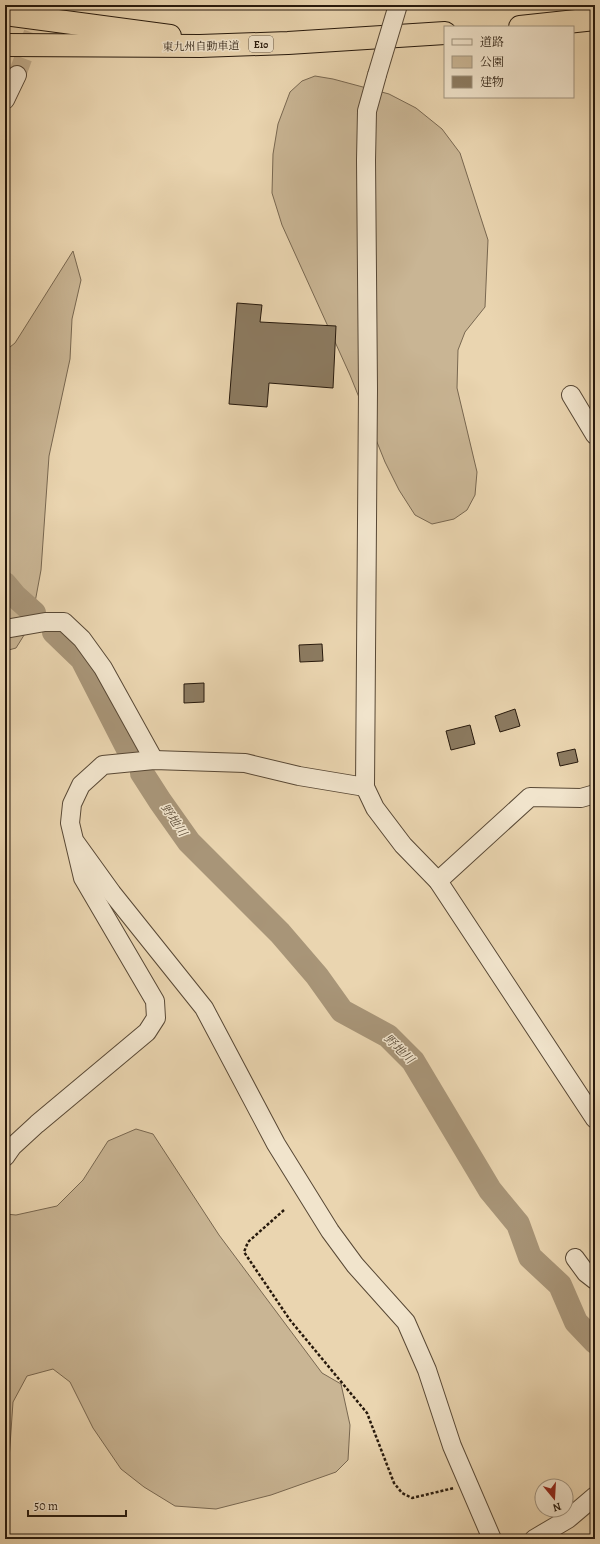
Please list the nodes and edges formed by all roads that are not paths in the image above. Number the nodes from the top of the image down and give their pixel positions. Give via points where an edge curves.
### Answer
1 (398, 5) edge
2 (5, 14) edge
3 (595, 19) edge
4 (529, 26) edge
5 (444, 33) edge
6 (375, 38) junction
7 (5, 45) edge
8 (147, 47) junction
9 (5, 57) edge
10 (17, 75) tunnel mouth
11 (5, 100) edge
12 (571, 395) dead end
13 (595, 435) edge
14 (5, 629) edge
15 (154, 760) junction
16 (366, 787) junction
17 (595, 794) edge
18 (76, 843) junction
19 (438, 881) junction
20 (595, 1120) edge
21 (7, 1147) edge
22 (575, 1258) dead end
23 (595, 1280) edge
24 (595, 1496) edge
25 (492, 1539) edge
26 (534, 1539) edge

1 - 16 street, bridge via 367,111
2 - 6 highway via 198,38 285,34
3 - 4 highway
5 - 6 highway, 東九州自動車道 / E10
6 - 8 highway, 東九州自動車道 / E10
7 - 8 highway, 東九州自動車道 / E10
8 - 9 highway
10 - 11 street
12 - 13 street
14 - 15 street via 45,622 64,622 82,639 103,668
15 - 16 street via 246,763 300,776
15 - 18 street via 103,765 81,785 72,804 70,823
16 - 19 street via 375,808 403,845
17 - 19 street via 581,798 530,797
18 - 21 street via 83,878 155,1001 156,1018 147,1032
18 - 25 street via 112,893 204,1008 276,1144 330,1232 355,1265 406,1322 427,1370 452,1446
19 - 20 street
22 - 23 street
24 - 26 street via 568,1519

